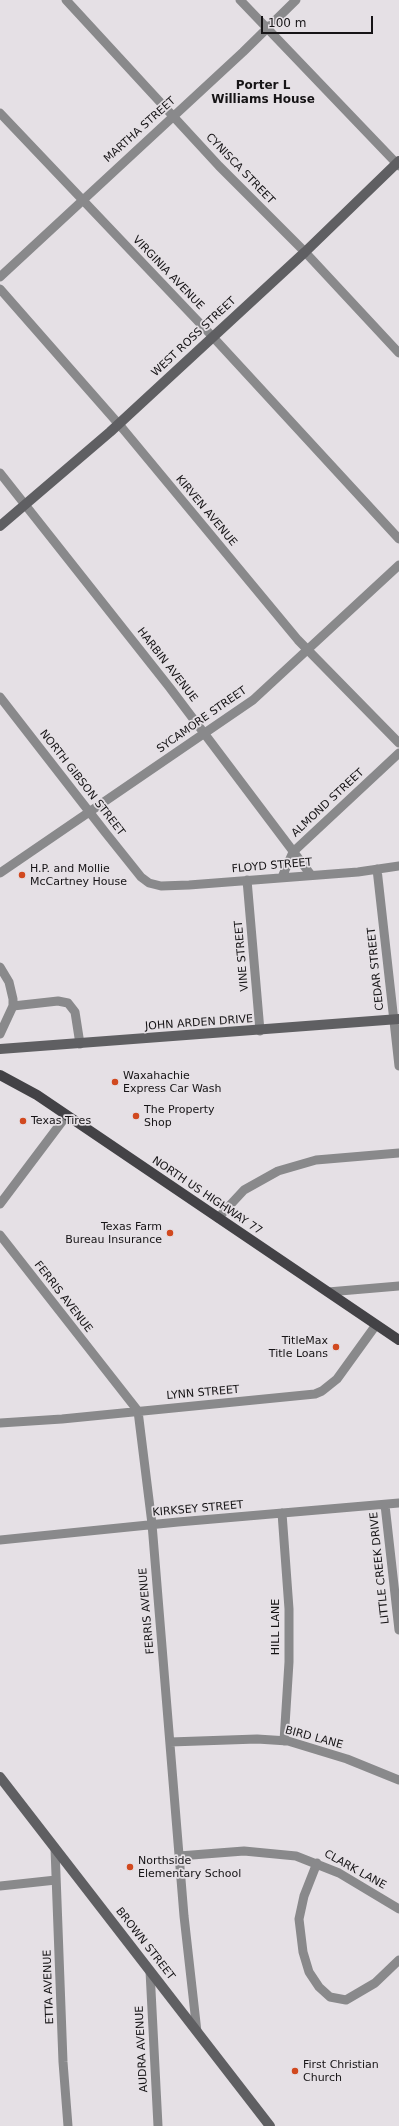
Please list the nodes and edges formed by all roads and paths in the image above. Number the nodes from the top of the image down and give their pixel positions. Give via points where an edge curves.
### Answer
1 (66, 0) edge
2 (240, 0) edge
3 (296, 0) edge
4 (267, 29) junction
5 (0, 114) edge
6 (174, 116) junction
7 (398, 163) edge
8 (83, 200) junction
9 (304, 252) junction
10 (0, 277) edge
11 (0, 289) edge
12 (212, 336) junction
13 (399, 354) edge
14 (118, 424) junction
15 (0, 473) edge
16 (24, 505) junction
17 (0, 526) edge
18 (399, 539) edge
19 (399, 565) edge
20 (308, 650) junction
21 (0, 697) edge
22 (204, 734) junction
23 (399, 743) edge
24 (399, 753) edge
25 (90, 812) junction
26 (293, 852) junction
27 (399, 866) edge
28 (377, 869) junction
29 (0, 873) edge
30 (311, 875) junction
31 (282, 878) junction
32 (247, 880) junction
33 (147, 882) joint
34 (0, 967) edge
35 (13, 1006) junction
36 (396, 1019) edge
37 (260, 1031) junction
38 (0, 1034) edge
39 (80, 1044) junction
40 (0, 1049) edge
41 (399, 1066) edge
42 (0, 1075) edge
43 (67, 1115) junction
44 (399, 1153) edge
45 (0, 1204) edge
46 (218, 1218) junction
47 (0, 1235) edge
48 (399, 1286) edge
49 (328, 1292) junction
50 (376, 1325) junction
51 (399, 1340) edge
52 (138, 1411) junction
53 (0, 1424) edge
54 (399, 1503) edge
55 (385, 1504) junction
56 (282, 1514) junction
57 (152, 1524) junction
58 (0, 1540) edge
59 (399, 1630) edge
60 (284, 1741) junction
61 (170, 1742) junction
62 (0, 1777) edge
63 (399, 1780) edge
64 (55, 1848) junction
65 (179, 1856) junction
66 (317, 1863) junction
67 (56, 1880) junction
68 (0, 1886) edge
69 (399, 1909) edge
70 (399, 1960) edge
71 (150, 1971) junction
72 (197, 2032) junction
73 (68, 2126) edge
74 (158, 2126) edge
75 (270, 2126) edge

1 - 6 street, CYNISCA STREET
2 - 4 street
3 - 4 street, MARTHA STREET
4 - 6 street, MARTHA STREET
4 - 7 street
5 - 8 street, VIRGINIA AVENUE
6 - 8 street, MARTHA STREET
6 - 9 street, CYNISCA STREET via 219,166
7 - 9 street, WEST ROSS STREET
8 - 10 street, MARTHA STREET
8 - 12 street, VIRGINIA AVENUE
9 - 12 street, WEST ROSS STREET
9 - 13 street, CYNISCA STREET
11 - 14 street, KIRVEN AVENUE
12 - 14 street, WEST ROSS STREET
12 - 18 street, VIRGINIA AVENUE
14 - 16 street, WEST ROSS STREET
14 - 20 street, KIRVEN AVENUE
15 - 16 street, HARBIN AVENUE
16 - 17 street, WEST ROSS STREET
16 - 22 street, HARBIN AVENUE
19 - 20 street, SYCAMORE STREET
20 - 22 street, SYCAMORE STREET via 253,700
20 - 23 street, KIRVEN AVENUE
21 - 25 street, NORTH GIBSON STREET
22 - 25 street, SYCAMORE STREET
22 - 26 street, HARBIN AVENUE
24 - 26 street, ALMOND STREET
25 - 29 street, SYCAMORE STREET
25 - 33 street, NORTH GIBSON STREET
26 - 30 street, HARBIN AVENUE
26 - 31 street, ALMOND STREET
27 - 28 street, FLOYD STREET
28 - 30 street, FLOYD STREET
28 - 36 street, CEDAR STREET
30 - 31 street, FLOYD STREET
31 - 32 street, FLOYD STREET
32 - 33 street, FLOYD STREET via 161,886
32 - 37 street, VINE STREET
34 - 35 street via 9,982
35 - 38 street
35 - 39 street via 58,1001 68,1003 75,1012
36 - 37 street, JOHN ARDEN DRIVE
36 - 41 street, CEDAR STREET
37 - 39 street, JOHN ARDEN DRIVE
39 - 40 street, JOHN ARDEN DRIVE
42 - 43 main road, NORTH US HIGHWAY 77 via 20,1084
43 - 45 street
43 - 46 main road, NORTH US HIGHWAY 77
44 - 46 street via 316,1160 278,1171 244,1190
46 - 49 main road, NORTH US HIGHWAY 77
47 - 52 street, FERRIS AVENUE
48 - 49 street
49 - 50 main road, NORTH US HIGHWAY 77
50 - 51 main road, NORTH US HIGHWAY 77
50 - 52 street, LYNN STREET via 337,1379 315,1394
52 - 53 street, LYNN STREET
52 - 57 street, FERRIS AVENUE
54 - 55 street, KIRKSEY STREET
55 - 56 street, KIRKSEY STREET
55 - 59 street, LITTLE CREEK DRIVE
56 - 57 street, KIRKSEY STREET
56 - 60 street, HILL LANE via 289,1609 289,1662
57 - 58 street, KIRKSEY STREET
57 - 61 street, FERRIS AVENUE
60 - 61 street, BIRD LANE via 257,1739
60 - 63 street, BIRD LANE via 346,1759
61 - 65 street, FERRIS AVENUE
62 - 64 street, BROWN STREET
64 - 67 street, ETTA AVENUE
64 - 71 street, BROWN STREET
65 - 66 street, CLARK LANE via 244,1851 283,1854
65 - 72 street, FERRIS AVENUE
66 - 69 street, CLARK LANE via 354,1881
66 - 70 street via 304,1896 299,1919 303,1952 309,1972 319,1987 330,1997 346,2000 374,1983
67 - 68 street
67 - 73 street, ETTA AVENUE
71 - 72 street, BROWN STREET
71 - 74 street, AUDRA AVENUE
72 - 75 street, BROWN STREET

